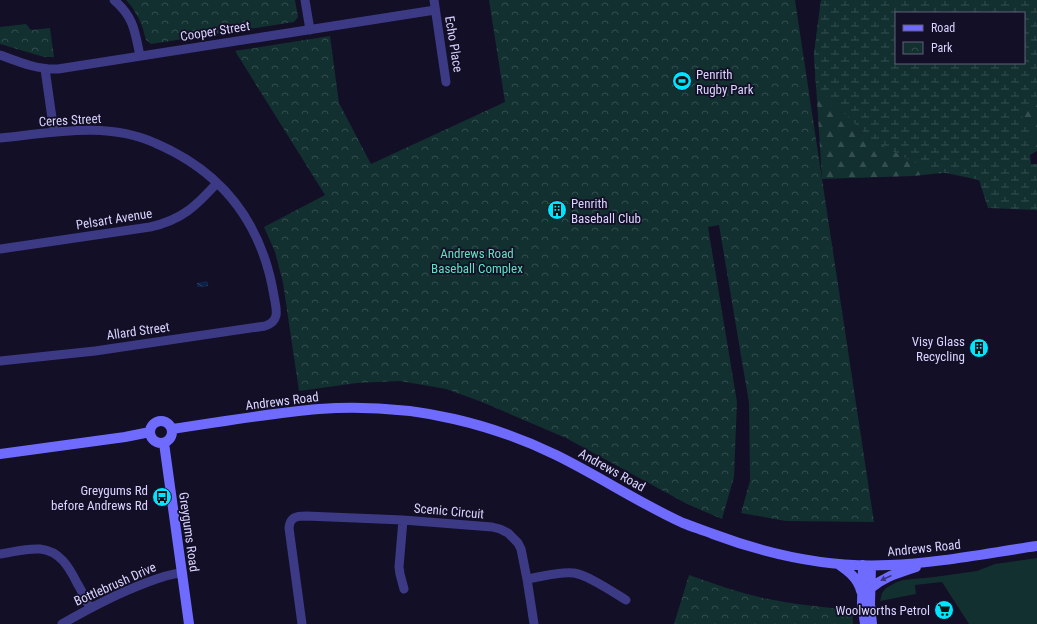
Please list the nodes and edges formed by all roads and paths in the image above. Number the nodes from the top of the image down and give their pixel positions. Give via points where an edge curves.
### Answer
1 (114, 0) edge
2 (305, 0) edge
3 (434, 0) edge
4 (435, 10) junction
5 (310, 30) junction
6 (0, 55) edge
7 (140, 56) junction
8 (45, 69) junction
9 (446, 82) dead end
10 (54, 132) junction
11 (0, 138) edge
12 (218, 183) junction
13 (0, 249) edge
14 (275, 318) joint
15 (0, 361) edge
16 (172, 429) junction
17 (150, 432) junction
18 (164, 443) junction
19 (0, 454) edge
20 (403, 520) junction
21 (60, 545) dead end
22 (1037, 546) edge
23 (0, 554) edge
24 (55, 554) junction
25 (930, 562) junction
26 (837, 564) junction
27 (867, 566) junction
28 (181, 573) junction
29 (527, 579) junction
30 (871, 588) junction
31 (404, 589) dead end
32 (862, 596) junction
33 (626, 600) dead end
34 (90, 608) junction
35 (62, 624) edge
36 (189, 624) edge
37 (302, 624) edge
38 (534, 624) edge
39 (865, 624) edge
40 (872, 624) edge

1 - 7 street via 129,16 135,30
2 - 5 street
3 - 4 street, Echo Place
4 - 5 street, Cooper Street
4 - 9 street, Echo Place
5 - 7 street, Cooper Street
6 - 8 street, Cooper Street
7 - 8 street, Cooper Street
8 - 10 street
10 - 11 street, Ceres Street
10 - 12 street, Ceres Street via 101,130 147,139 190,161
12 - 13 street, Pelsart Avenue via 190,210 160,225
12 - 14 street, Ceres Street via 240,209 260,245 272,281 277,312
14 - 15 street, Allard Street via 265,326
16 - 17 main road, Andrews Road via 165,422 158,422
16 - 18 main road via 172,436
16 - 26 main road, Andrews Road via 334,408 390,409 424,413 489,428 533,444 671,517 727,540 784,556
17 - 18 main road via 154,440
17 - 19 main road, Andrews Road
18 - 28 main road, Greygums Road
20 - 29 street, Scenic Circuit via 492,527 504,531 520,546
20 - 31 street via 399,566
20 - 37 street, Scenic Circuit via 288,517
21 - 24 street
22 - 25 main road, Andrews Road
23 - 24 street via 33,549
24 - 34 street via 68,567
25 - 27 main road, Andrews Road
25 -> 30 main road via 888,576
26 - 27 main road, Andrews Road
26 - 32 main road via 855,577
27 - 30 main road
27 - 32 main road
28 - 34 street, Bottlebrush Drive via 165,576 125,591
28 - 36 main road, Greygums Road
29 - 33 street via 576,573
29 - 38 street, Scenic Circuit
30 - 40 main road
32 - 39 main road
34 - 35 street, Bottlebrush Drive

